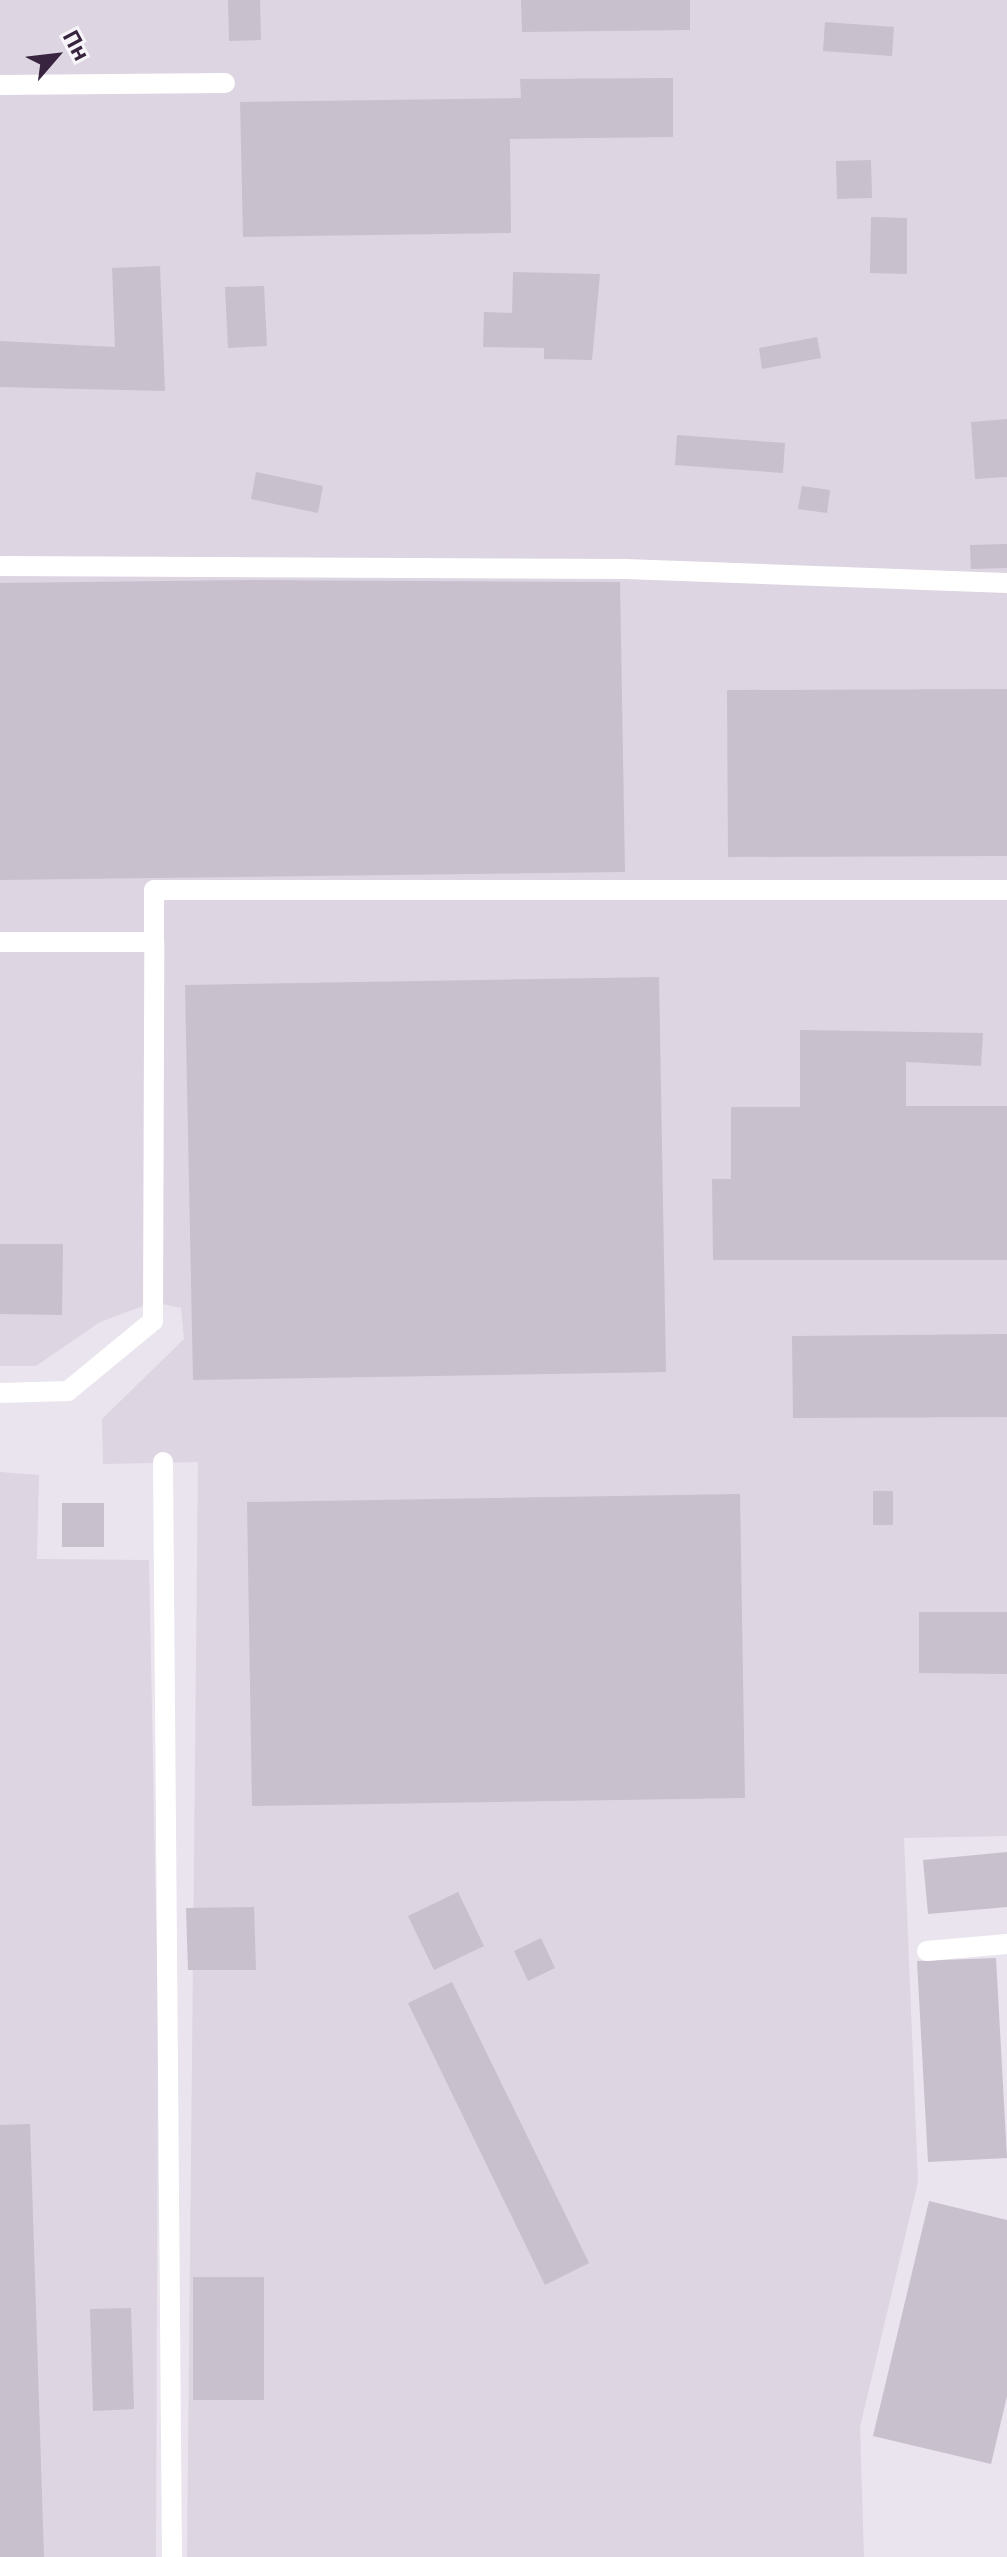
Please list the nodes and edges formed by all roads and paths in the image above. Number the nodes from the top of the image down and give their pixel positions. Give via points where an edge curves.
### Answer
1 (225, 83) dead end
2 (0, 85) edge
3 (0, 566) edge
4 (1007, 583) edge
5 (1007, 890) edge
6 (0, 942) edge
7 (154, 942) junction
8 (0, 1393) edge
9 (163, 1462) dead end
10 (1007, 1944) edge
11 (927, 1951) dead end
12 (172, 2557) edge

1 - 2 lane
3 - 4 lane via 625,569
5 - 7 lane via 154,890
6 - 7 lane
7 - 8 lane via 153,1321 68,1391
9 - 12 lane
10 - 11 lane

